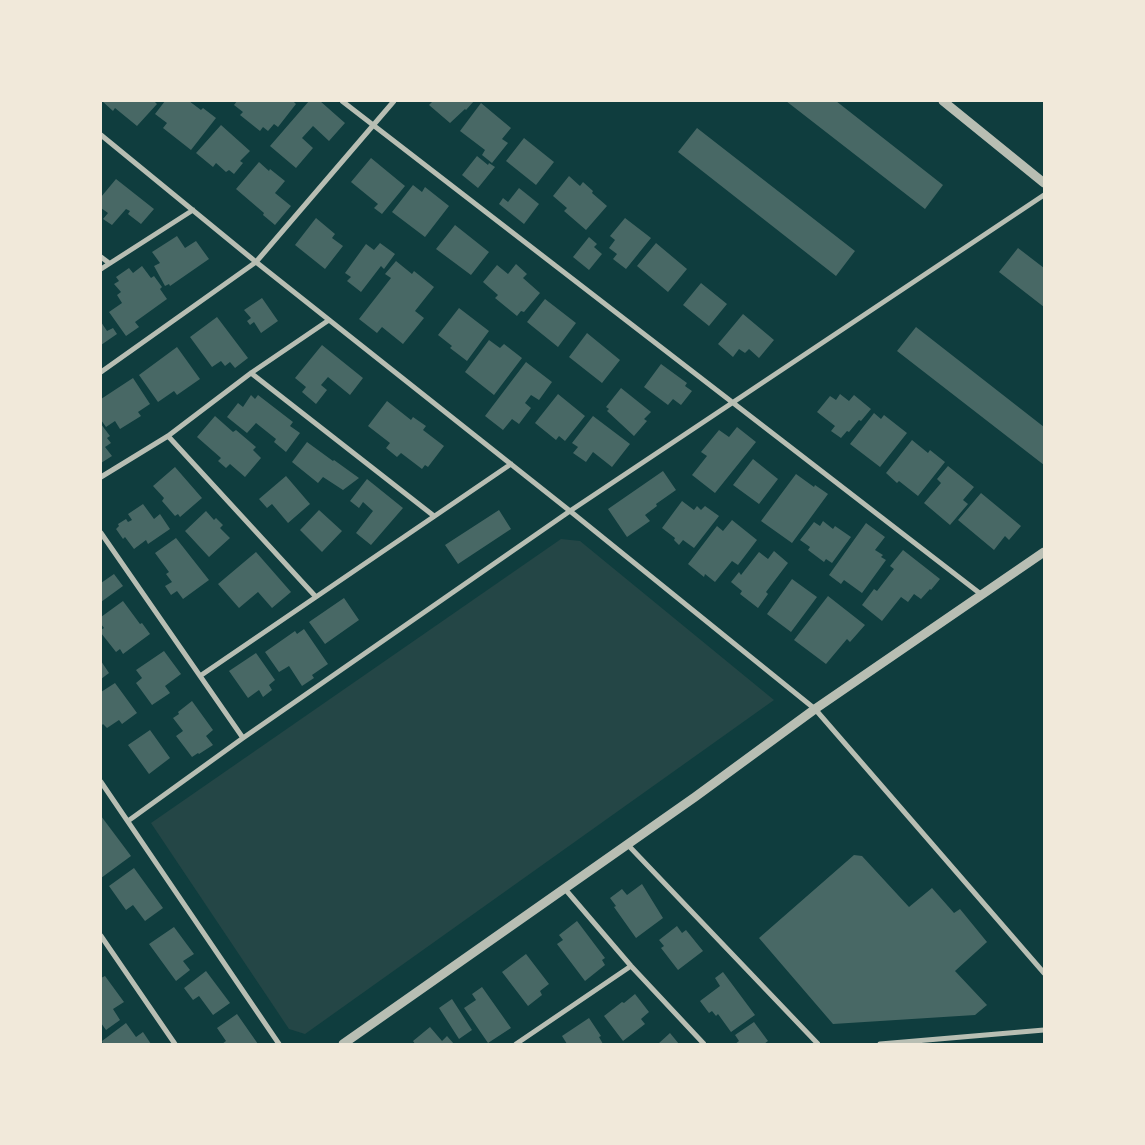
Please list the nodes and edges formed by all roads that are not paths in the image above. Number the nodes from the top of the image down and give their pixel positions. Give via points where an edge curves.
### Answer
1 (342, 101) edge
2 (394, 101) edge
3 (943, 101) edge
4 (374, 127) junction
5 (101, 135) edge
6 (1044, 183) edge
7 (1044, 195) edge
8 (193, 210) junction
9 (101, 257) edge
10 (256, 262) junction
11 (109, 264) junction
12 (101, 269) edge
13 (329, 320) junction
14 (101, 372) edge
15 (251, 373) junction
16 (732, 402) junction
17 (168, 436) junction
18 (511, 464) junction
19 (101, 477) edge
20 (570, 511) junction
21 (434, 516) junction
22 (101, 532) edge
23 (1044, 552) edge
24 (982, 595) junction
25 (316, 597) junction
26 (200, 676) junction
27 (815, 709) junction
28 (243, 738) junction
29 (101, 782) edge
30 (128, 821) junction
31 (627, 844) junction
32 (565, 889) junction
33 (101, 936) edge
34 (631, 966) junction
35 (1044, 972) edge
36 (1044, 1030) edge
37 (175, 1044) edge
38 (279, 1044) edge
39 (343, 1044) edge
40 (516, 1044) edge
41 (704, 1044) edge
42 (818, 1044) edge
43 (880, 1044) edge

1 - 4 street
2 - 4 street
3 - 6 street
4 - 10 street
4 - 16 street
5 - 8 street
7 - 16 street
8 - 10 street
8 - 11 street
9 - 11 street
10 - 13 street
10 - 14 street
11 - 12 street
13 - 15 street
13 - 18 street
15 - 17 street
15 - 21 street
16 - 20 street
16 - 24 street
17 - 19 street
17 - 25 street
18 - 20 street
18 - 21 street
20 - 27 street
20 - 28 street
21 - 25 street
22 - 26 street
23 - 24 street
24 - 27 street
25 - 26 street
26 - 28 street
27 - 31 street
27 - 35 street
28 - 30 street
29 - 30 street
30 - 38 street
31 - 32 street
31 - 42 street
32 - 34 street
32 - 39 street
33 - 37 street
34 - 40 street
34 - 41 street
36 - 43 street

